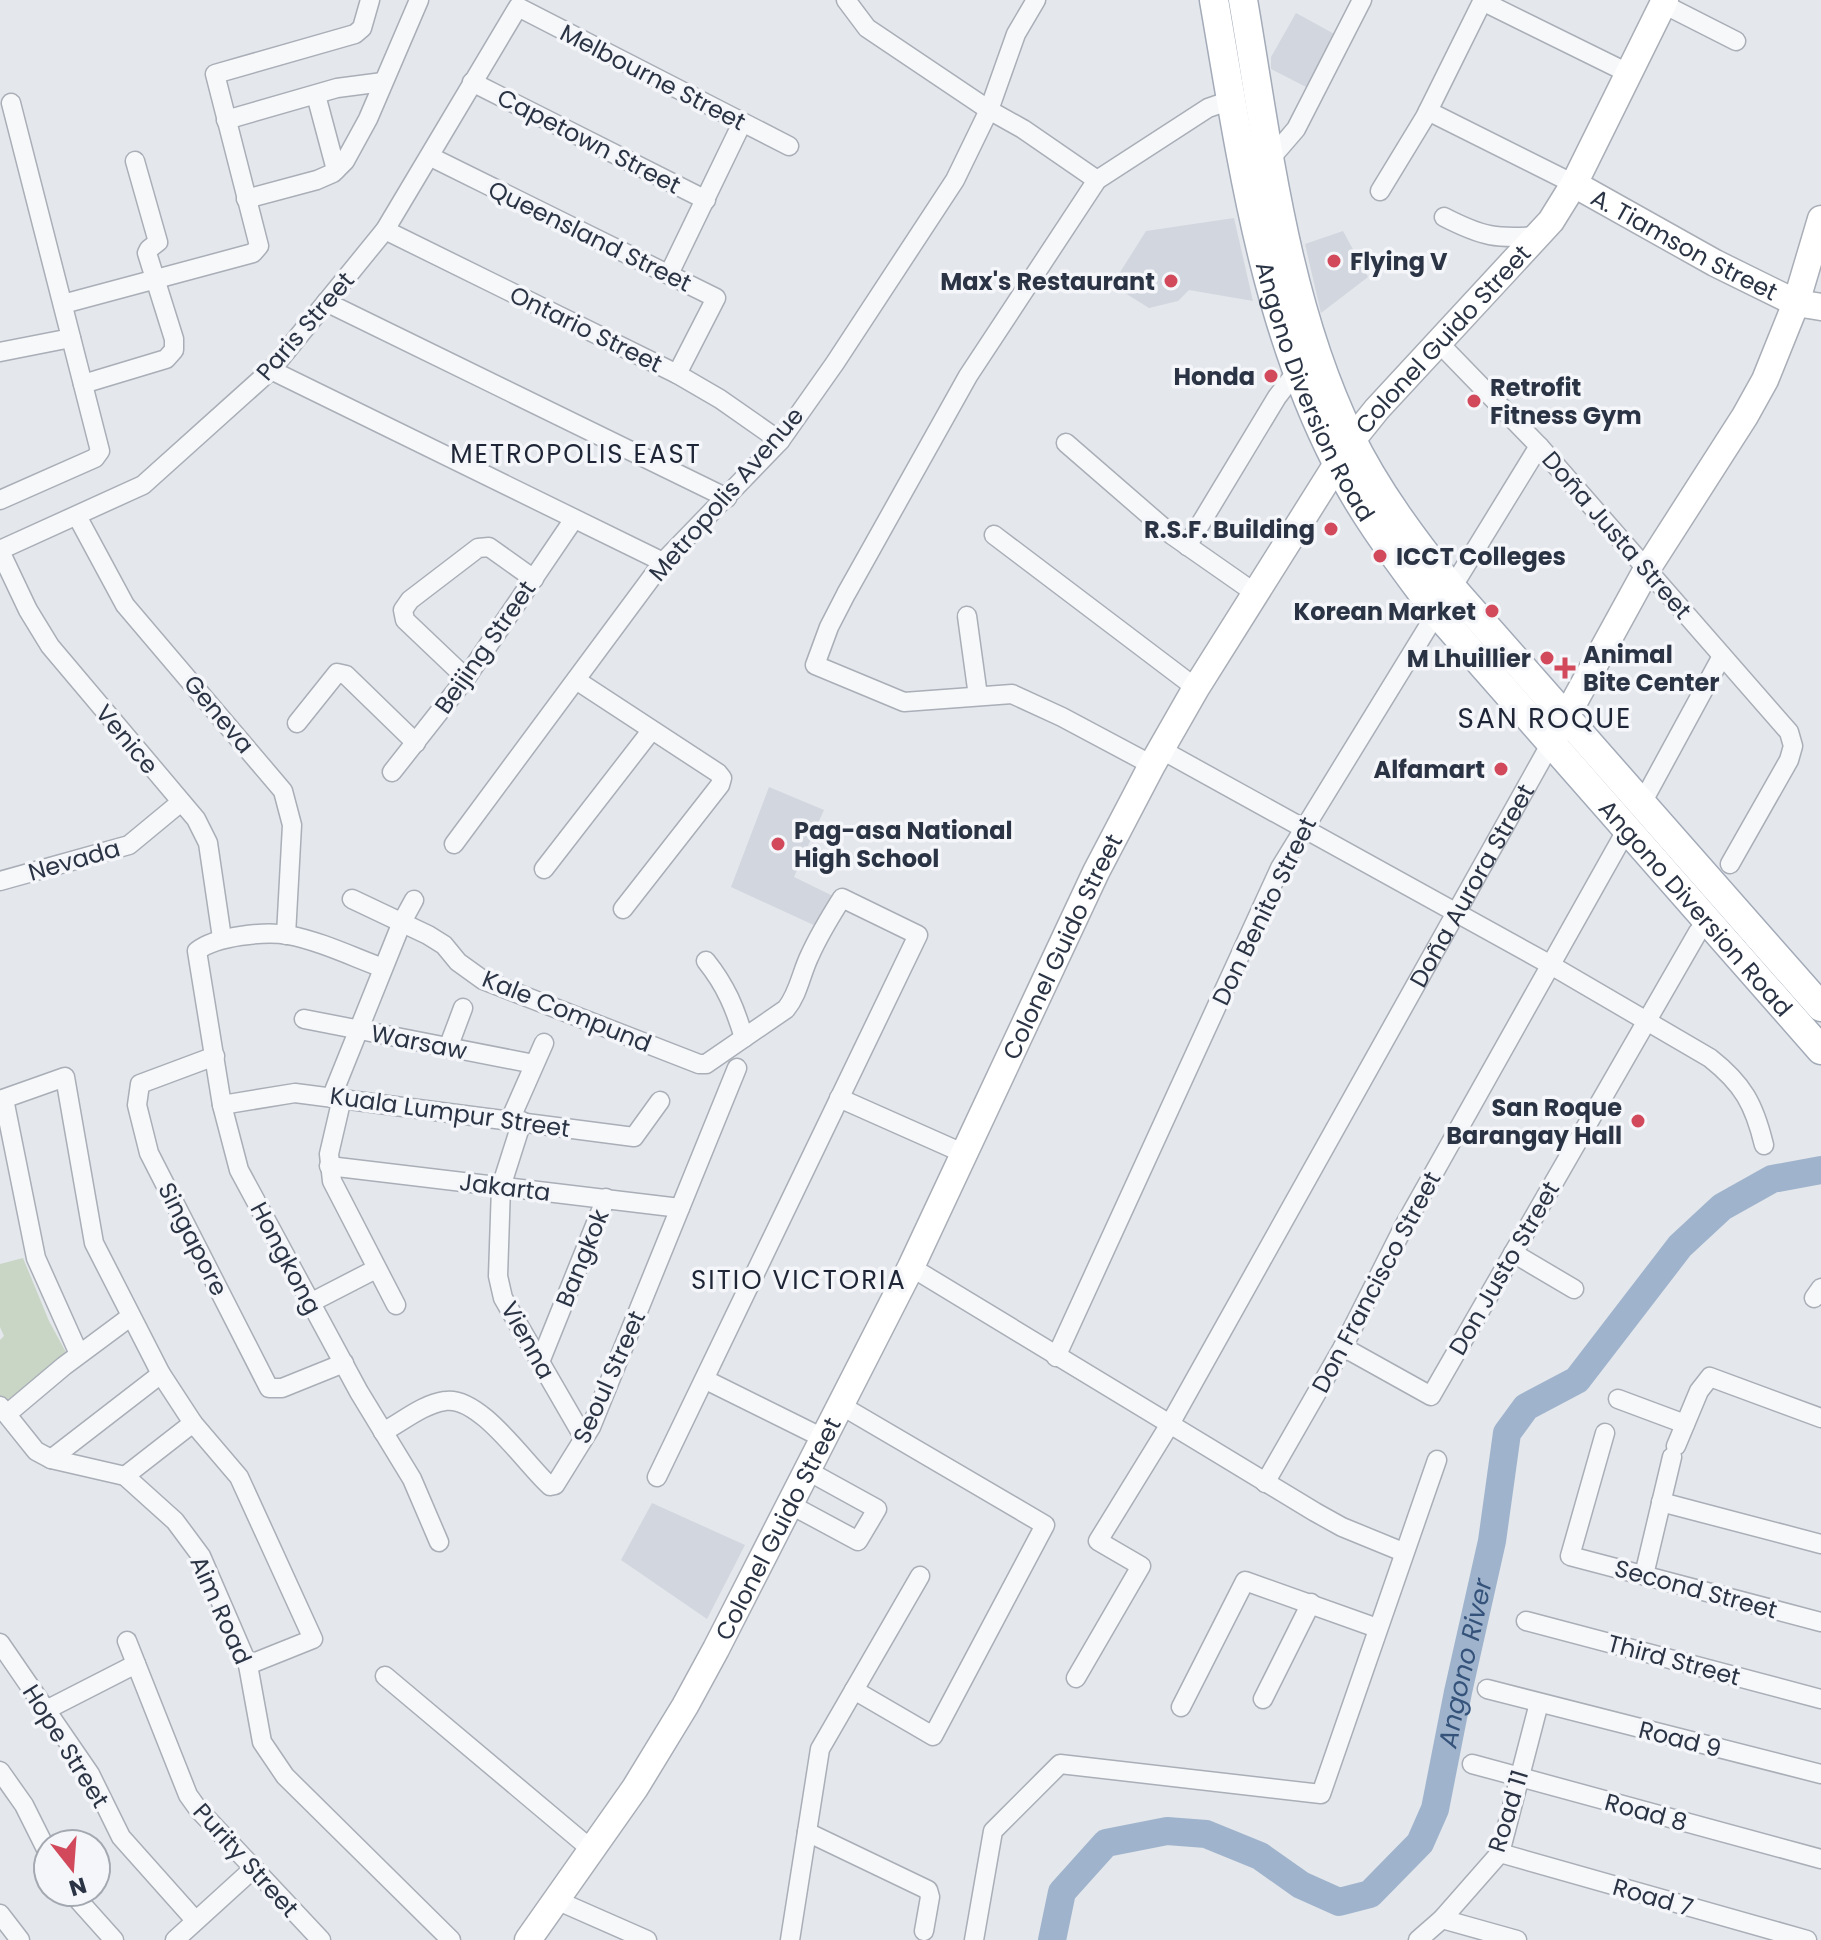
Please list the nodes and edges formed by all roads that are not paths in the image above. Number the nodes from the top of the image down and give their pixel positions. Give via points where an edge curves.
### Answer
1 (370, 0) edge
2 (419, 0) edge
3 (846, 0) edge
4 (1036, 0) edge
5 (1214, 0) edge
6 (1243, 0) edge
7 (1362, 0) edge
8 (1483, 0) edge
9 (1664, 2) edge
10 (518, 7) joint
11 (1736, 41) dead end
12 (1628, 73) junction
13 (383, 82) junction
14 (472, 82) junction
15 (316, 95) junction
16 (1231, 100) junction
17 (11, 103) dead end
18 (989, 110) junction
19 (1428, 111) junction
20 (226, 120) junction
21 (742, 123) junction
22 (789, 146) dead end
23 (431, 157) junction
24 (1271, 158) junction
25 (135, 161) dead end
26 (336, 170) junction
27 (1097, 180) junction
28 (1574, 184) junction
29 (1380, 191) dead end
30 (246, 199) junction
31 (706, 200) junction
32 (1444, 217) dead end
33 (1821, 219) edge
34 (385, 230) junction
35 (1539, 236) junction
36 (669, 274) junction
37 (156, 279) junction
38 (326, 302) junction
39 (63, 304) junction
40 (1808, 305) edge
41 (71, 338) junction
42 (1439, 343) junction
43 (0, 352) edge
44 (271, 370) junction
45 (1297, 371) junction
46 (677, 374) junction
47 (83, 384) junction
48 (780, 441) junction
49 (1066, 443) dead end
50 (1539, 446) junction
51 (1344, 451) junction
52 (727, 498) junction
53 (0, 500) edge
54 (77, 516) junction
55 (574, 519) junction
56 (994, 535) dead end
57 (1187, 546) junction
58 (0, 551) edge
59 (663, 562) junction
60 (1647, 569) junction
61 (534, 579) junction
62 (1452, 588) junction
63 (1255, 593) junction
64 (1437, 613) junction
65 (967, 616) dead end
66 (1722, 656) junction
67 (466, 678) junction
68 (576, 680) junction
69 (1196, 688) junction
70 (978, 696) junction
71 (297, 723) dead end
72 (651, 731) junction
73 (1558, 731) junction
74 (416, 743) junction
75 (1156, 757) junction
76 (392, 772) dead end
77 (181, 802) junction
78 (1634, 817) junction
79 (1303, 828) junction
80 (454, 844) dead end
81 (1730, 864) dead end
82 (544, 869) dead end
83 (0, 881) edge
84 (352, 899) dead end
85 (414, 900) dead end
86 (623, 909) dead end
87 (1456, 912) junction
88 (402, 922) junction
89 (1698, 932) dead end
90 (286, 935) junction
91 (222, 938) junction
92 (706, 961) dead end
93 (1549, 964) junction
94 (383, 968) junction
95 (1821, 1007) edge
96 (463, 1008) dead end
97 (304, 1019) dead end
98 (1646, 1020) junction
99 (357, 1030) junction
100 (744, 1038) junction
101 (544, 1043) dead end
102 (448, 1048) junction
103 (1821, 1050) edge
104 (215, 1056) junction
105 (534, 1064) junction
106 (737, 1068) dead end
107 (337, 1097) junction
108 (839, 1098) junction
109 (2, 1100) edge
110 (660, 1101) dead end
111 (222, 1105) junction
112 (516, 1120) junction
113 (1764, 1145) dead end
114 (965, 1154) junction
115 (329, 1166) junction
116 (501, 1187) junction
117 (606, 1198) junction
118 (680, 1208) junction
119 (1513, 1253) junction
120 (911, 1267) junction
121 (376, 1269) junction
122 (1574, 1289) dead end
123 (310, 1303) junction
124 (396, 1305) dead end
125 (130, 1317) junction
126 (1343, 1347) junction
127 (79, 1354) junction
128 (1056, 1357) junction
129 (540, 1362) junction
130 (344, 1363) junction
131 (161, 1374) junction
132 (706, 1380) junction
133 (1618, 1399) dead end
134 (842, 1406) junction
135 (3, 1410) edge
136 (1821, 1418) edge
137 (193, 1423) junction
138 (1170, 1424) junction
139 (1685, 1424) junction
140 (383, 1432) junction
141 (1605, 1433) dead end
142 (584, 1438) junction
143 (825, 1439) junction
144 (51, 1459) junction
145 (1437, 1460) dead end
146 (808, 1471) junction
147 (125, 1476) junction
148 (657, 1477) dead end
149 (1265, 1483) junction
150 (1661, 1502) junction
151 (791, 1505) junction
152 (439, 1542) dead end
153 (1821, 1544) edge
154 (1403, 1552) junction
155 (1644, 1575) junction
156 (920, 1576) dead end
157 (1311, 1603) junction
158 (1526, 1621) dead end
159 (1821, 1622) edge
160 (1377, 1628) junction
161 (127, 1641) dead end
162 (0, 1643) edge
163 (136, 1664) junction
164 (248, 1665) junction
165 (6, 1666) edge
166 (385, 1676) dead end
167 (1076, 1678) dead end
168 (1487, 1689) dead end
169 (854, 1690) junction
170 (1263, 1699) dead end
171 (1821, 1699) edge
172 (1539, 1703) junction
173 (1181, 1707) dead end
174 (46, 1710) junction
175 (1472, 1764) dead end
176 (0, 1771) edge
177 (1821, 1774) edge
178 (1519, 1778) junction
179 (36, 1828) edge
180 (807, 1832) junction
181 (592, 1850) junction
182 (1500, 1853) junction
183 (1821, 1859) edge
184 (253, 1869) junction
185 (556, 1900) junction
186 (85, 1908) edge
187 (0, 1914) edge
188 (1442, 1919) junction
189 (195, 1920) junction
190 (924, 1931) dead end
191 (643, 1939) edge
192 (20, 1940) edge
193 (114, 1940) edge
194 (175, 1940) edge
195 (321, 1940) edge
196 (451, 1940) edge
197 (528, 1940) edge
198 (790, 1940) edge
199 (974, 1940) edge
200 (1418, 1940) edge
201 (1517, 1940) edge
202 (1807, 1940) edge

1 - 20 street via 355,34 215,74
2 - 13 street
3 - 18 street via 867,28
4 - 18 street, Metropolis Avenue via 1016,34
5 - 16 main road, Angono Diversion Road
6 - 24 main road, Angono Diversion Road
7 - 24 street via 1296,129
8 - 12 street
8 - 19 street
9 - 11 street
9 - 12 street, Colonel Guido Street
10 - 14 street, Paris Street
10 - 21 street, Melbourne Street
12 - 28 street, Colonel Guido Street
13 - 15 street
13 - 26 street via 352,151
14 - 23 street, Paris Street
14 - 31 street, Capetown Street
15 - 20 street
15 - 26 street
16 - 27 street via 1208,108
16 - 45 main road, Angono Diversion Road via 1257,231
17 - 39 street
18 - 27 street
18 - 48 street, Metropolis Avenue via 955,180
19 - 28 street
19 - 29 street
20 - 30 street
21 - 22 street, Melbourne Street
21 - 31 street
23 - 34 street, Paris Street
23 - 36 street, Queensland Street
24 - 51 main road, Angono Diversion Road via 1303,306
25 - 37 street via 158,242 147,253
26 - 30 street
27 - 70 street via 961,389 846,594 815,665 904,702
28 - 35 street, Colonel Guido Street
28 - 40 street, A. Tiamson Street via 1715,263
30 - 37 street via 257,250
31 - 36 street
32 - 35 street via 1493,238
33 - 40 street, Doña Aurora Street
34 - 38 street, Paris Street
34 - 46 street, Ontario Street
35 - 42 street, Colonel Guido Street
36 - 46 street, Queensland Street via 716,298
37 - 39 street
37 - 47 street via 174,350 166,359
38 - 44 street, Paris Street
38 - 52 street
39 - 41 street
40 - 60 street, Doña Aurora Street via 1745,416
41 - 43 street
41 - 47 street
42 - 50 street, Doña Justa Street
42 - 51 street, Colonel Guido Street
44 - 54 street, Paris Street via 143,485
44 - 55 street
45 - 51 main road, Angono Diversion Road
45 - 57 street
46 - 48 street, Ontario Street
47 - 53 street via 99,455
48 - 52 street, Metropolis Avenue
49 - 57 street
50 - 60 street, Doña Justa Street
50 - 62 street, Don Benito Street
51 - 62 main road, Angono Diversion Road
51 - 63 street, Colonel Guido Street
51 - 64 main road, Angono Diversion Road via 1367,515
52 - 59 street, Metropolis Avenue
54 - 58 street, Paris Street
54 - 90 street, Geneva via 125,605 283,791 292,825
55 - 59 street
55 - 61 street, Beijing Street
56 - 69 street
57 - 63 street
58 - 77 street, Venice via 50,646
59 - 68 street, Metropolis Avenue
60 - 66 street, Doña Justa Street
60 - 73 street, Doña Aurora Street
61 - 67 street, Beijing Street
61 - 67 street via 489,547 478,548 403,610 405,620
62 - 64 street, Don Benito Street
62 - 73 main road, Angono Diversion Road
63 - 69 street, Colonel Guido Street
64 - 73 main road, Angono Diversion Road
64 - 79 street, Don Benito Street
65 - 70 street
66 - 78 street, Don Francisco Street
66 - 81 street, Doña Justa Street via 1789,732 1793,746
67 - 74 street, Beijing Street
68 - 72 street
68 - 80 street, Metropolis Avenue
69 - 75 street, Colonel Guido Street
70 - 75 street via 1012,694
71 - 74 street via 337,673 346,675
72 - 82 street
72 - 86 street via 722,778
73 - 78 main road, Angono Diversion Road
73 - 87 street, Doña Aurora Street
74 - 76 street, Beijing Street
75 - 79 street
75 - 114 street, Colonel Guido Street via 1096,872
77 - 83 street, Nevada via 129,845
77 - 91 street, Venice via 208,843
78 - 93 street, Don Francisco Street
78 - 95 main road, Angono Diversion Road
78 - 103 main road, Angono Diversion Road
79 - 87 street
79 - 128 street, Don Benito Street
84 - 88 street, Kale Compund
85 - 88 street
87 - 93 street
87 - 138 street, Doña Aurora Street
88 - 94 street
88 - 100 street, Kale Compund via 444,945 483,980 699,1064
89 - 98 street, Don Justo Street
90 - 91 street
90 - 94 street
91 - 104 street, Hongkong via 197,951
92 - 100 street via 733,1001
93 - 98 street
93 - 126 street, Don Francisco Street
94 - 99 street
96 - 102 street
97 - 99 street, Warsaw
98 - 113 street via 1728,1073 1757,1114
98 - 119 street, Don Justo Street
99 - 102 street, Warsaw
99 - 107 street
100 - 108 street via 794,1000 808,958 842,898 918,935
101 - 105 street, Vienna
102 - 105 street, Warsaw
104 - 111 street, Hongkong
104 - 130 street, Singapore via 140,1084 137,1105 149,1153 269,1388 282,1388
105 - 112 street, Vienna
106 - 118 street, Seoul Street
107 - 111 street, Kuala Lumpur Street via 295,1093
107 - 112 street, Kuala Lumpur Street
107 - 115 street
108 - 114 street
108 - 132 street
109 - 125 street via 65,1077 94,1243
109 - 127 street via 36,1258
110 - 112 street, Kuala Lumpur Street via 634,1137
111 - 123 street, Hongkong via 239,1170
112 - 116 street, Vienna
114 - 120 street, Colonel Guido Street
115 - 116 street, Jakarta
115 - 121 street
116 - 117 street, Jakarta
116 - 129 street, Vienna via 499,1286
117 - 118 street, Jakarta
117 - 129 street, Bangkok
118 - 142 street, Seoul Street
119 - 122 street
119 - 126 street, Don Justo Street via 1431,1396
120 - 128 street
120 - 134 street, Colonel Guido Street
121 - 123 street
121 - 124 street
123 - 130 street, Hongkong
125 - 127 street
125 - 131 street
126 - 149 street, Don Francisco Street
127 - 135 street
128 - 138 street
129 - 142 street, Vienna
130 - 140 street, Hongkong
131 - 137 street
131 - 144 street
132 - 143 street
132 - 148 street
133 - 139 street
134 - 143 street, Colonel Guido Street
134 - 169 street via 1045,1525 933,1736
135 - 144 street, Aim Road via 36,1451
136 - 139 street via 1710,1377
137 - 147 street
137 - 164 street via 239,1477 313,1639
138 - 149 street
138 - 167 street, Doña Aurora Street via 1098,1541 1141,1566
139 - 150 street
140 - 142 street, Seoul Street via 434,1403 464,1404 499,1430 550,1486
140 - 152 street, Hongkong via 412,1479
141 - 155 street, Second Street via 1570,1556
143 - 146 street, Colonel Guido Street
144 - 147 street, Aim Road
145 - 154 street
146 - 151 street, Colonel Guido Street
146 - 151 street via 877,1509 858,1541
147 - 164 street, Aim Road via 175,1521 201,1556
149 - 154 street via 1342,1527
150 - 153 street
150 - 155 street
151 - 181 street, Colonel Guido Street via 685,1706
154 - 160 street
155 - 159 street, Second Street
156 - 169 street
157 - 160 street
157 - 170 street
157 - 173 street via 1245,1581
158 - 171 street, Third Street
160 - 199 street via 1321,1794 1060,1764 993,1831
161 - 163 street, Purity Street
162 - 165 street, Hope Street
163 - 174 street
163 - 184 street, Purity Street via 188,1795
164 - 196 street, Aim Road via 262,1742 285,1776
165 - 174 street, Hope Street
166 - 181 street
168 - 172 street, Road 9
169 - 180 street via 820,1749
172 - 177 street, Road 9
172 - 178 street, Road 11
174 - 189 street, Hope Street via 90,1774 121,1837
175 - 178 street, Road 8
176 - 179 street
178 - 182 street, Road 11
178 - 183 street, Road 8
180 - 190 street via 928,1890
180 - 198 street
181 - 185 street, Colonel Guido Street
182 - 188 street, Road 11
182 - 202 street, Road 7
184 - 189 street
184 - 195 street, Purity Street
185 - 191 street
185 - 197 street, Colonel Guido Street
186 - 193 street
187 - 192 street
188 - 200 street, Road 11
188 - 201 street
189 - 194 street

